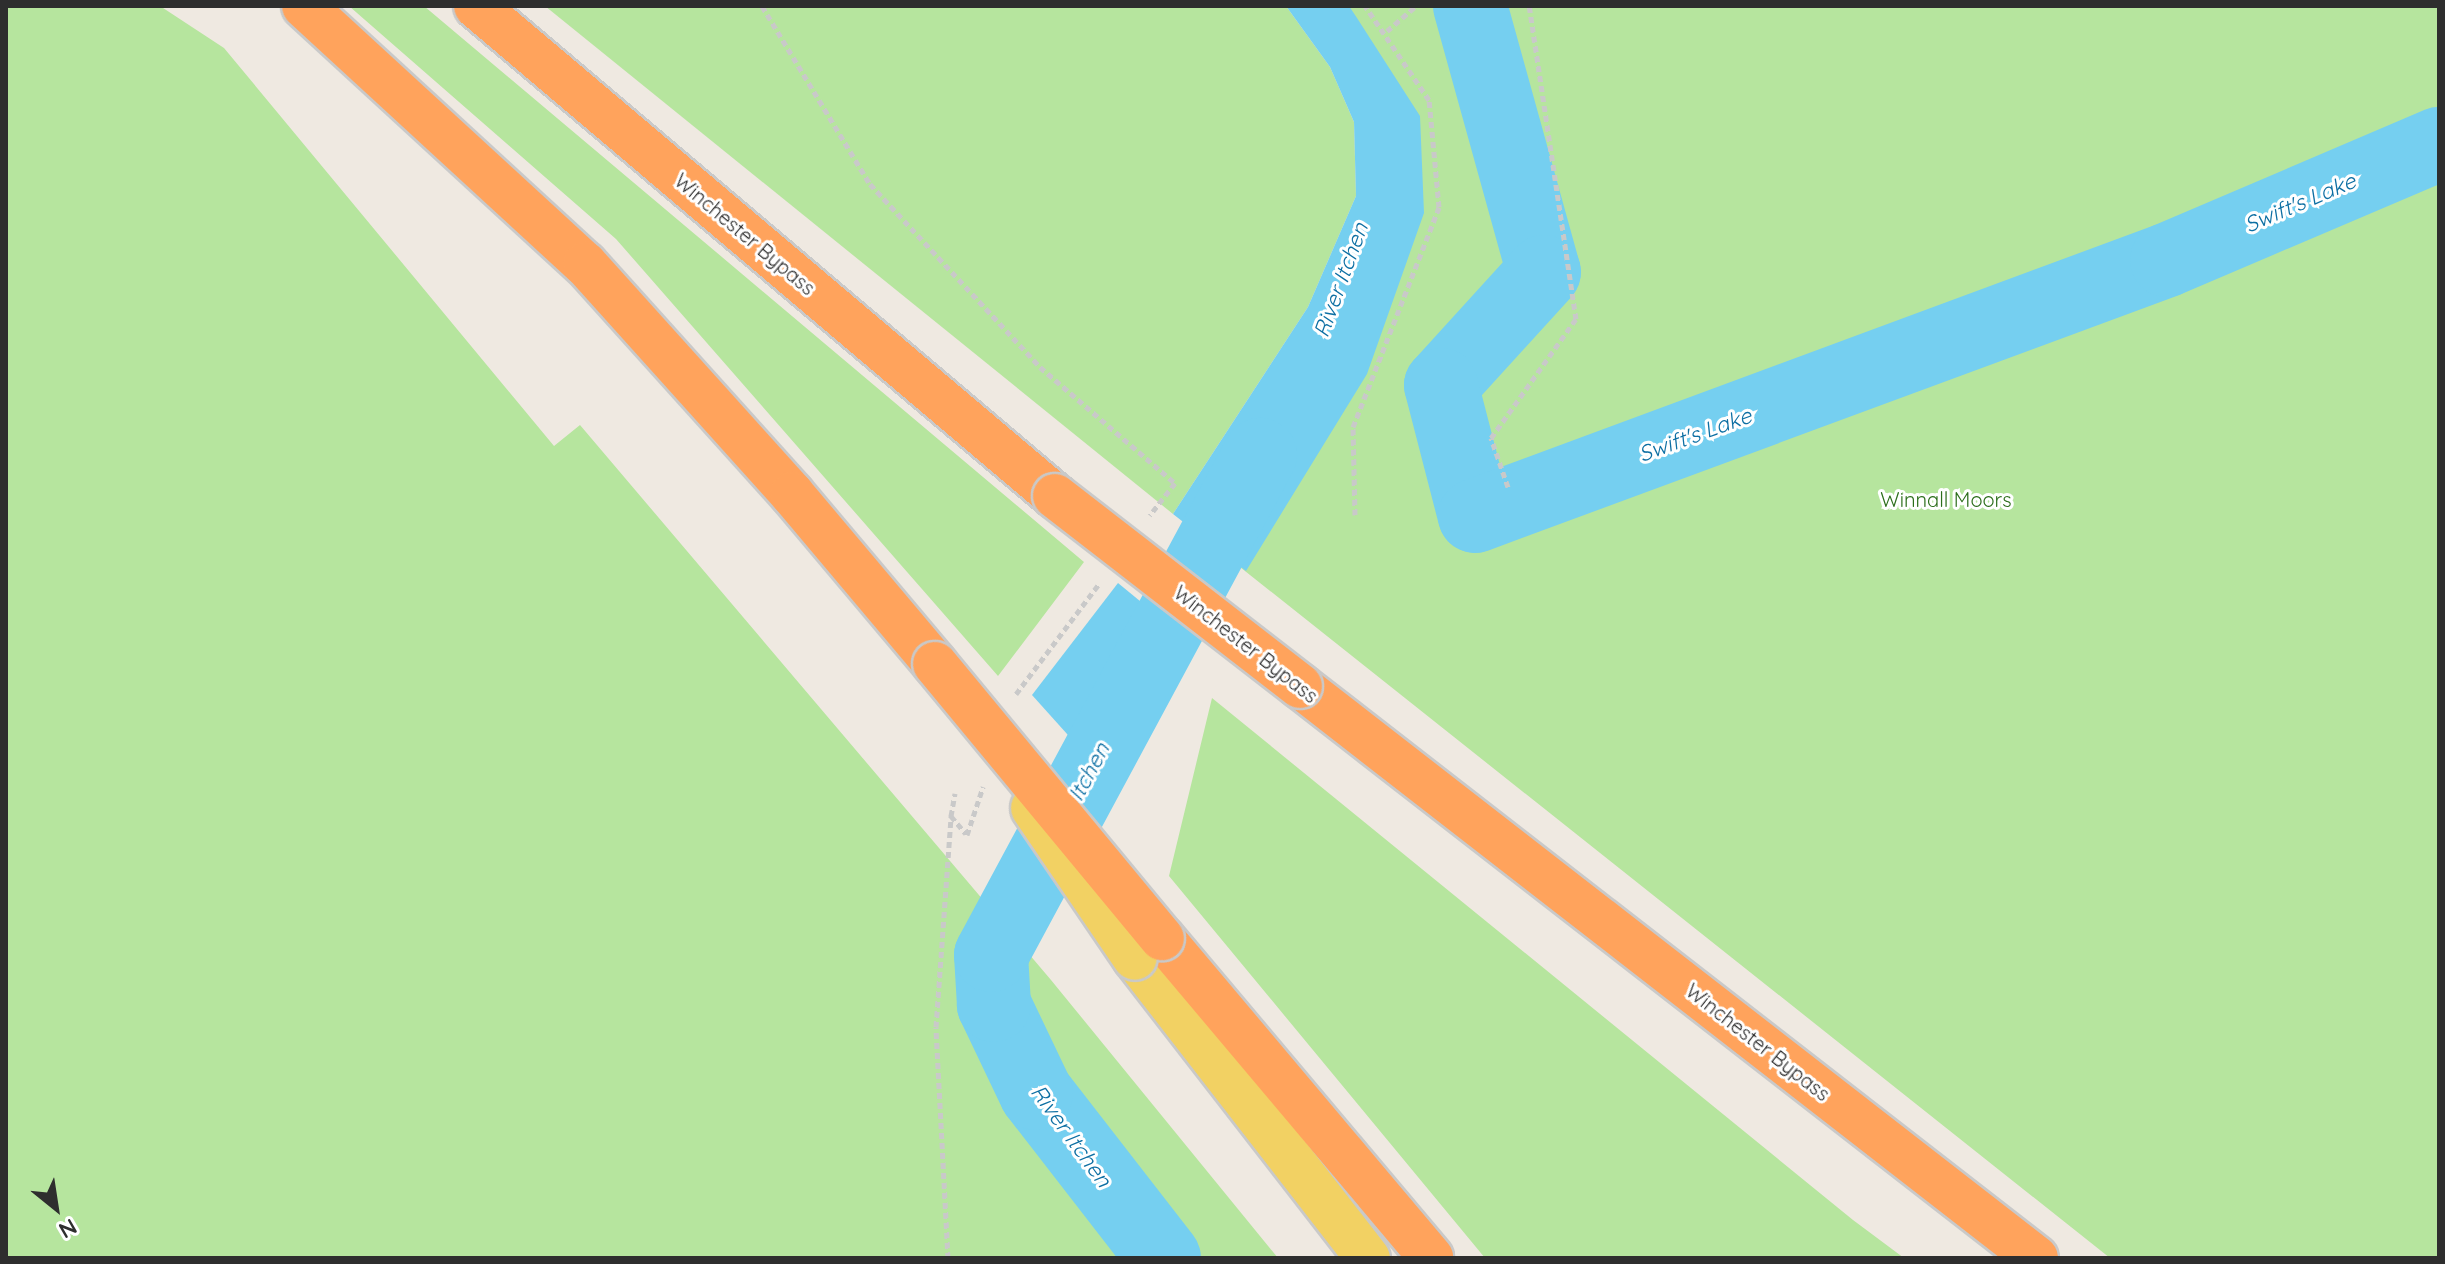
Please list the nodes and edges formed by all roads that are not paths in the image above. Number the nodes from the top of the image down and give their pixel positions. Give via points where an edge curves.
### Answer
1 (304, 6) edge
2 (476, 6) edge
3 (1149, 948) junction
4 (1368, 1258) edge
5 (1431, 1258) edge
6 (2036, 1258) edge

1 - 3 highway, bridge via 585,264 792,494 935,664
2 - 6 highway, Winchester Bypass, bridge via 1055,496
3 - 4 main road
3 - 5 highway

